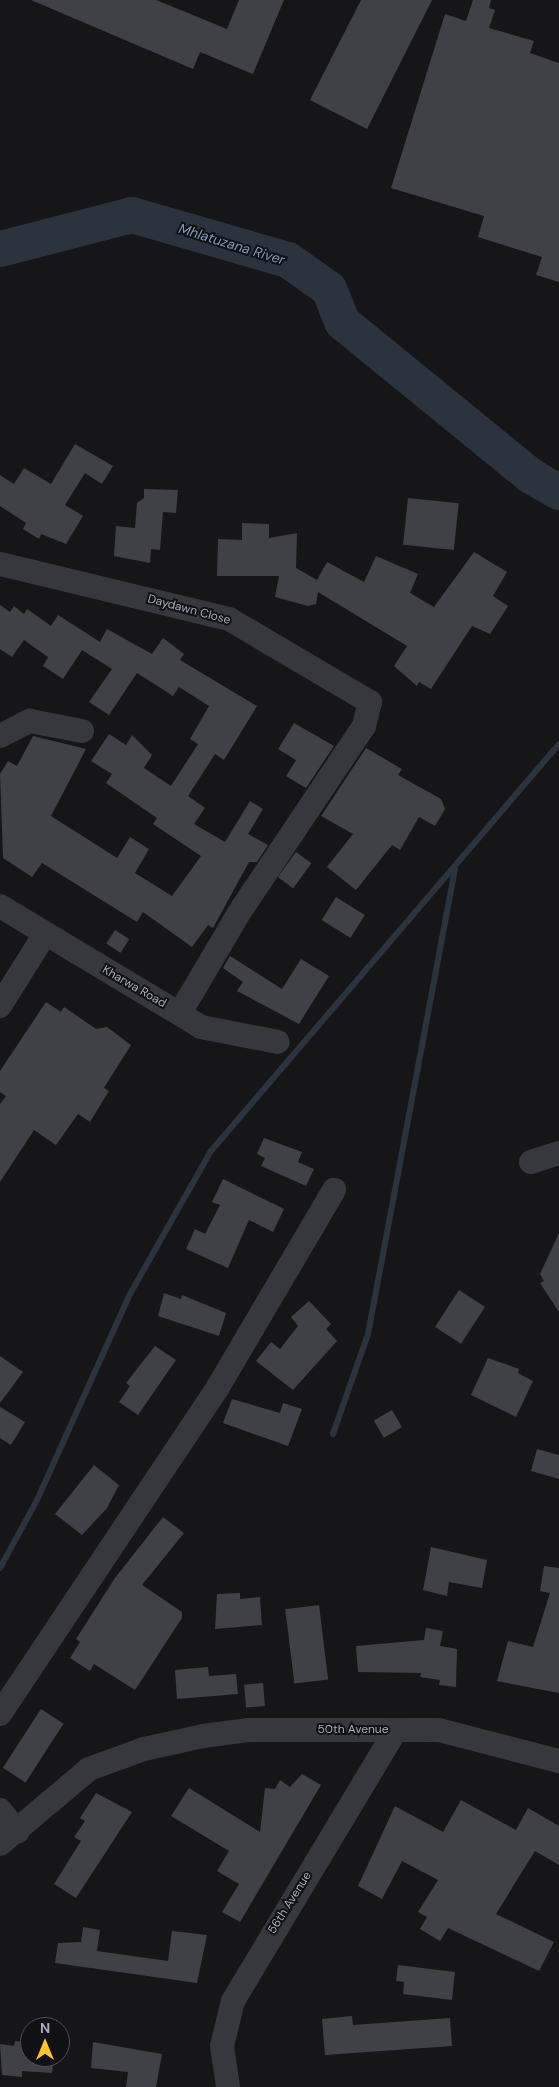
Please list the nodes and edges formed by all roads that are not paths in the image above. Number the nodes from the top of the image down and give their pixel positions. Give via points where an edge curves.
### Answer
1 (0, 564) edge
2 (82, 731) dead end
3 (0, 736) edge
4 (0, 906) edge
5 (45, 934) junction
6 (0, 1006) edge
7 (181, 1011) junction
8 (278, 1042) dead end
9 (559, 1153) edge
10 (531, 1162) dead end
11 (334, 1190) dead end
12 (0, 1714) edge
13 (396, 1730) junction
14 (559, 1761) edge
15 (0, 1810) edge
16 (9, 1838) edge
17 (228, 2087) edge

1 - 7 street, Daydawn Close via 229,619 363,697 371,708 364,726 242,908
2 - 3 street via 30,722
4 - 5 street, Kharwa Road
5 - 6 street
5 - 7 street, Kharwa Road
7 - 8 street, Kharwa Road via 201,1027
9 - 10 street
11 - 12 street via 218,1386
13 - 14 street, 50th Avenue via 463,1733
13 - 16 street, 50th Avenue via 248,1730 144,1749 79,1775
13 - 17 street, 56th Avenue via 234,2001 222,2046
15 - 16 street

